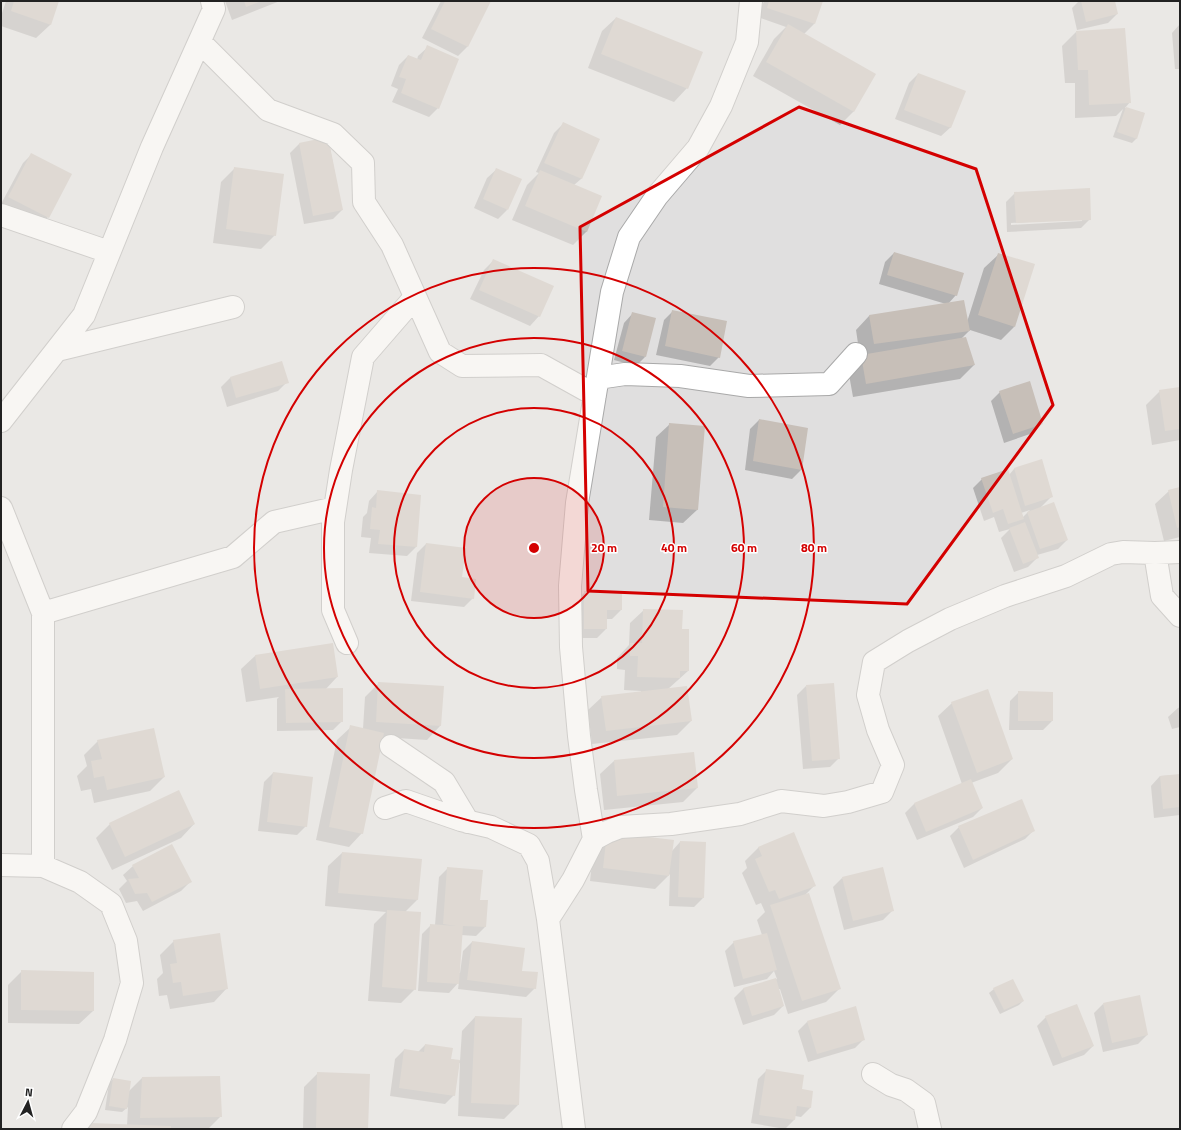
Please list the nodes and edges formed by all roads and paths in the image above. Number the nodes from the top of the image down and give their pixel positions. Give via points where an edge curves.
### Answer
1 (212, 1) edge
2 (751, 1) edge
3 (200, 42) junction
4 (1, 215) edge
5 (109, 252) junction
6 (415, 297) junction
7 (234, 307) dead end
8 (57, 350) junction
9 (856, 354) dead end
10 (596, 386) junction
11 (1, 421) edge
12 (1, 508) edge
13 (335, 508) junction
14 (1180, 552) edge
15 (1155, 553) junction
16 (43, 613) junction
17 (1180, 616) edge
18 (347, 643) dead end
19 (391, 746) dead end
20 (385, 808) dead end
21 (468, 822) junction
22 (594, 840) junction
23 (1, 865) edge
24 (43, 866) junction
25 (548, 919) junction
26 (873, 1074) dead end
27 (73, 1129) edge
28 (574, 1129) edge
29 (930, 1129) edge

1 - 3 street via 214,9
2 - 10 street via 747,42 721,106 698,148 657,196 629,237 612,292
3 - 5 street via 152,147
3 - 6 street via 268,110 333,134 363,163 364,202 392,245
4 - 5 street
5 - 8 street via 84,315
6 - 10 street via 440,352 462,366 542,365
6 - 13 street via 363,357
7 - 8 street
8 - 11 street
9 - 10 street via 829,384 748,386 680,376 625,374
10 - 22 street via 577,503 570,586 571,647 579,736
12 - 16 street
13 - 16 street via 274,522 233,557
13 - 18 street via 333,610
14 - 15 street
15 - 17 street via 1162,596
15 - 22 street via 1111,554 1066,576 1005,596 950,620 874,662 868,695 878,730 893,765 882,792 824,806 781,801 740,814 671,824 620,827
16 - 24 street
19 - 21 street via 444,782
20 - 21 street via 406,801
21 - 25 street via 491,827 529,845 538,861
22 - 25 street
23 - 24 street
24 - 27 street via 80,882 111,904 126,941 132,983 115,1040 86,1112
25 - 28 street
26 - 29 street via 891,1085 906,1090 924,1103

